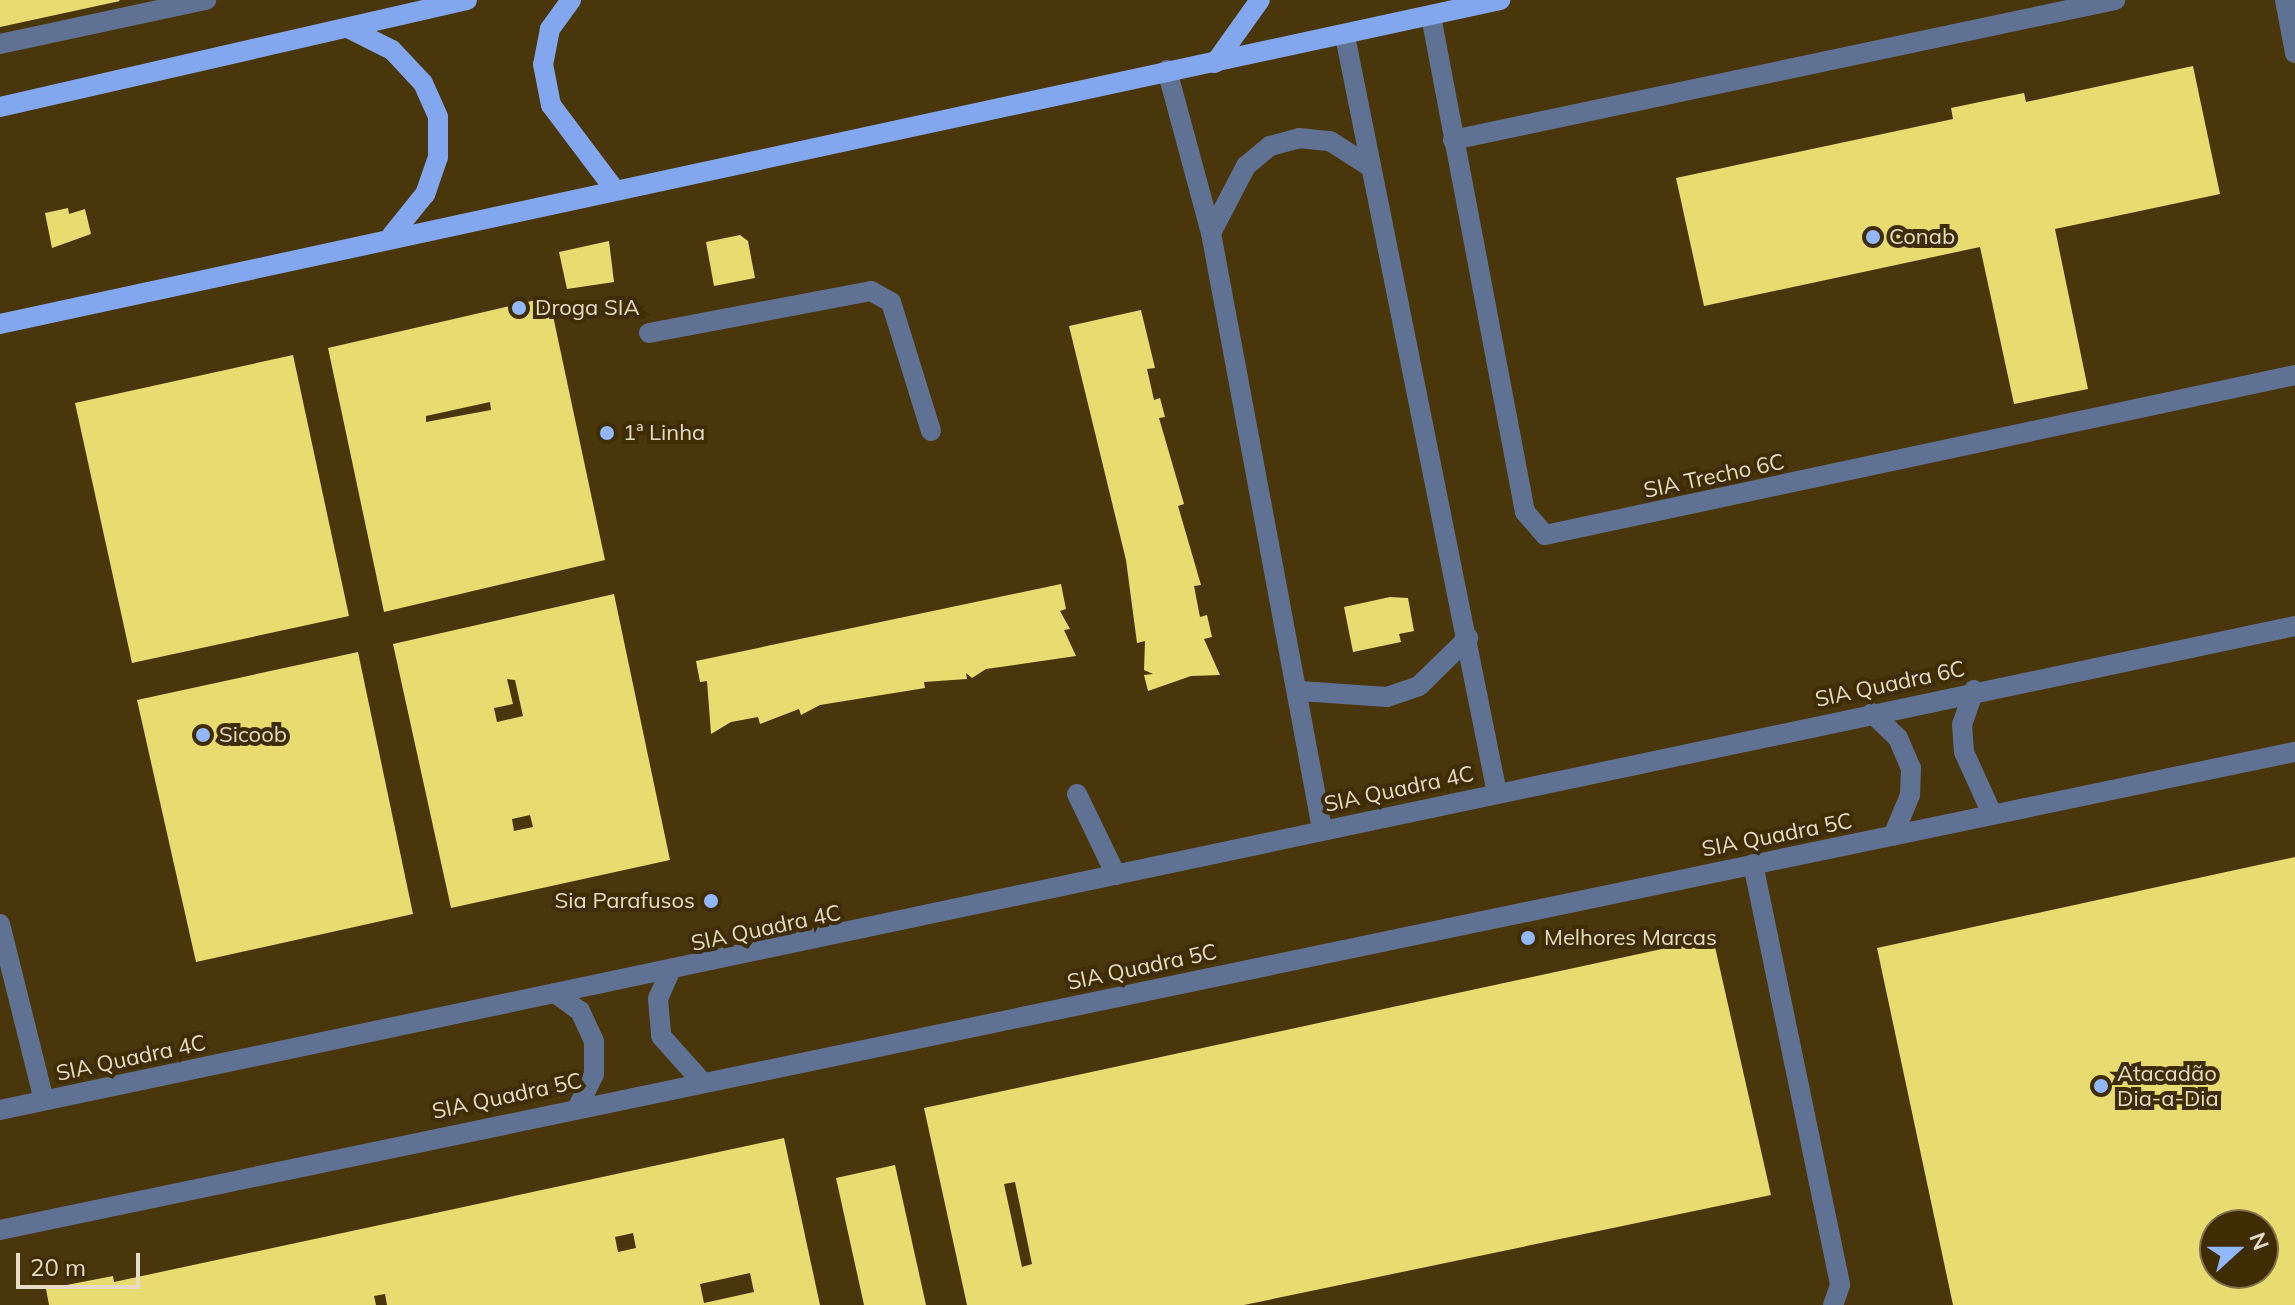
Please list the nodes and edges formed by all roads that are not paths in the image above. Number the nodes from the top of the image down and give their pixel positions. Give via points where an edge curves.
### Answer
1 (206, 0) edge
2 (467, 0) edge
3 (571, 0) edge
4 (1260, 0) edge
5 (1500, 0) edge
6 (2115, 0) edge
7 (2285, 0) edge
8 (1431, 16) junction
9 (348, 28) junction
10 (1345, 36) junction
11 (0, 44) edge
12 (2295, 53) edge
13 (1215, 63) junction
14 (1167, 70) junction
15 (0, 107) edge
16 (1453, 140) junction
17 (1369, 166) junction
18 (612, 186) junction
19 (1211, 233) junction
20 (392, 235) junction
21 (0, 324) edge
22 (649, 333) dead end
23 (2295, 375) edge
24 (931, 431) dead end
25 (2295, 626) edge
26 (1468, 638) junction
27 (1974, 690) junction
28 (1300, 691) junction
29 (1872, 713) junction
30 (2295, 752) edge
31 (1497, 793) junction
32 (1077, 794) dead end
33 (1992, 814) junction
34 (1322, 829) junction
35 (1893, 836) junction
36 (1753, 864) junction
37 (1116, 875) junction
38 (0, 924) edge
39 (5, 973) edge
40 (669, 974) junction
41 (555, 993) junction
42 (703, 1083) junction
43 (44, 1100) junction
44 (579, 1105) junction
45 (0, 1110) edge
46 (0, 1230) edge
47 (1835, 1302) edge

1 - 11 street
2 - 9 main road
3 - 18 main road via 550,29 543,64 551,105
4 - 13 main road
5 - 8 main road
6 - 16 street
7 - 12 street
8 - 10 main road
8 - 16 street, SIA Trecho 6C
9 - 15 main road
9 - 20 main road via 392,50 423,83 438,117 438,157 425,194
10 - 13 main road
10 - 17 street
13 - 14 main road
14 - 18 main road
14 - 19 street
16 - 23 street, SIA Trecho 6C via 1525,512 1545,535
17 - 19 street via 1330,141 1299,138 1270,146 1246,166
17 - 26 street
18 - 20 main road
19 - 28 street
20 - 21 main road
22 - 24 street via 871,291 891,302
25 - 27 street, SIA Quadra 6C
26 - 28 street via 1419,686 1387,697
26 - 31 street
27 - 29 street, SIA Quadra 6C
27 - 33 street via 1962,724 1964,752
28 - 34 street
29 - 31 street, SIA Quadra 6C
29 - 35 street via 1898,738 1911,768 1910,795
30 - 33 street, SIA Quadra 5C
31 - 34 street, SIA Quadra 4C
32 - 37 street
33 - 35 street, SIA Quadra 5C
34 - 37 street, SIA Quadra 4C
35 - 36 street, SIA Quadra 5C
36 - 42 street, SIA Quadra 5C
36 - 47 street via 1840,1285
37 - 40 street, SIA Quadra 4C
38 - 39 street
39 - 43 street
40 - 41 street, SIA Quadra 4C
40 - 42 street via 658,999 661,1036
41 - 43 street, SIA Quadra 4C
41 - 44 street via 580,1011 594,1041 594,1074
42 - 44 street, SIA Quadra 5C
43 - 45 street, SIA Quadra 4C
44 - 46 street, SIA Quadra 5C

